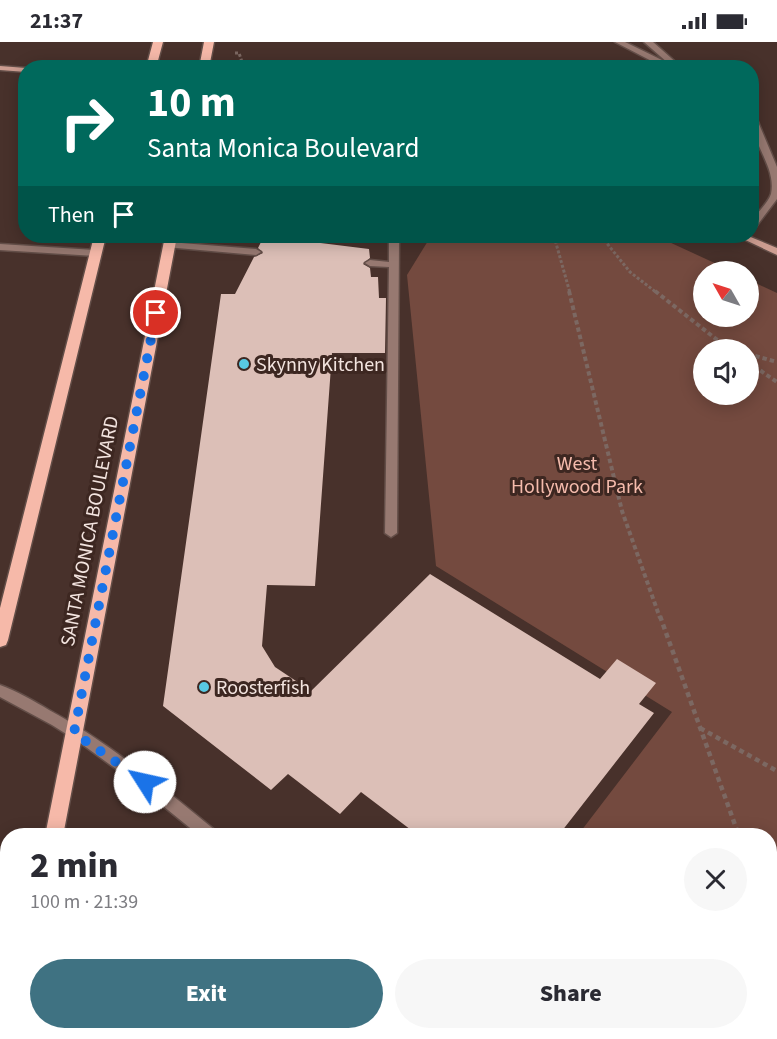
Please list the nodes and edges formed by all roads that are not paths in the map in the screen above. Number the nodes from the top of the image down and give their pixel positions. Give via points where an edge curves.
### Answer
1 (158, 42) edge
2 (209, 42) edge
3 (619, 42) edge
4 (648, 42) edge
5 (153, 60) edge
6 (206, 60) edge
7 (656, 60) edge
8 (669, 60) edge
9 (0, 68) edge
10 (18, 69) edge
11 (759, 134) edge
12 (759, 217) edge
13 (98, 243) edge
14 (169, 243) edge
15 (192, 243) edge
16 (394, 243) edge
17 (758, 243) edge
18 (0, 248) edge
19 (256, 252) dead end
20 (777, 252) edge
21 (95, 253) junction
22 (370, 263) dead end
23 (394, 266) junction
24 (391, 533) dead end
25 (0, 640) edge
26 (0, 691) edge
27 (74, 733) junction
28 (56, 828) edge
29 (201, 828) edge

1 - 5 main road
2 - 6 main road
3 - 7 street
4 - 8 street
9 - 10 main road
11 - 12 street via 777,177 775,196
13 - 21 main road
14 - 27 main road, SANTA MONICA BOULEVARD
15 - 19 street
16 - 23 street
17 - 20 main road
18 - 21 street
21 - 25 main road
22 - 23 street
23 - 24 street
26 - 27 street via 31,704
27 - 28 main road, SANTA MONICA BOULEVARD
27 - 29 street via 145,782

